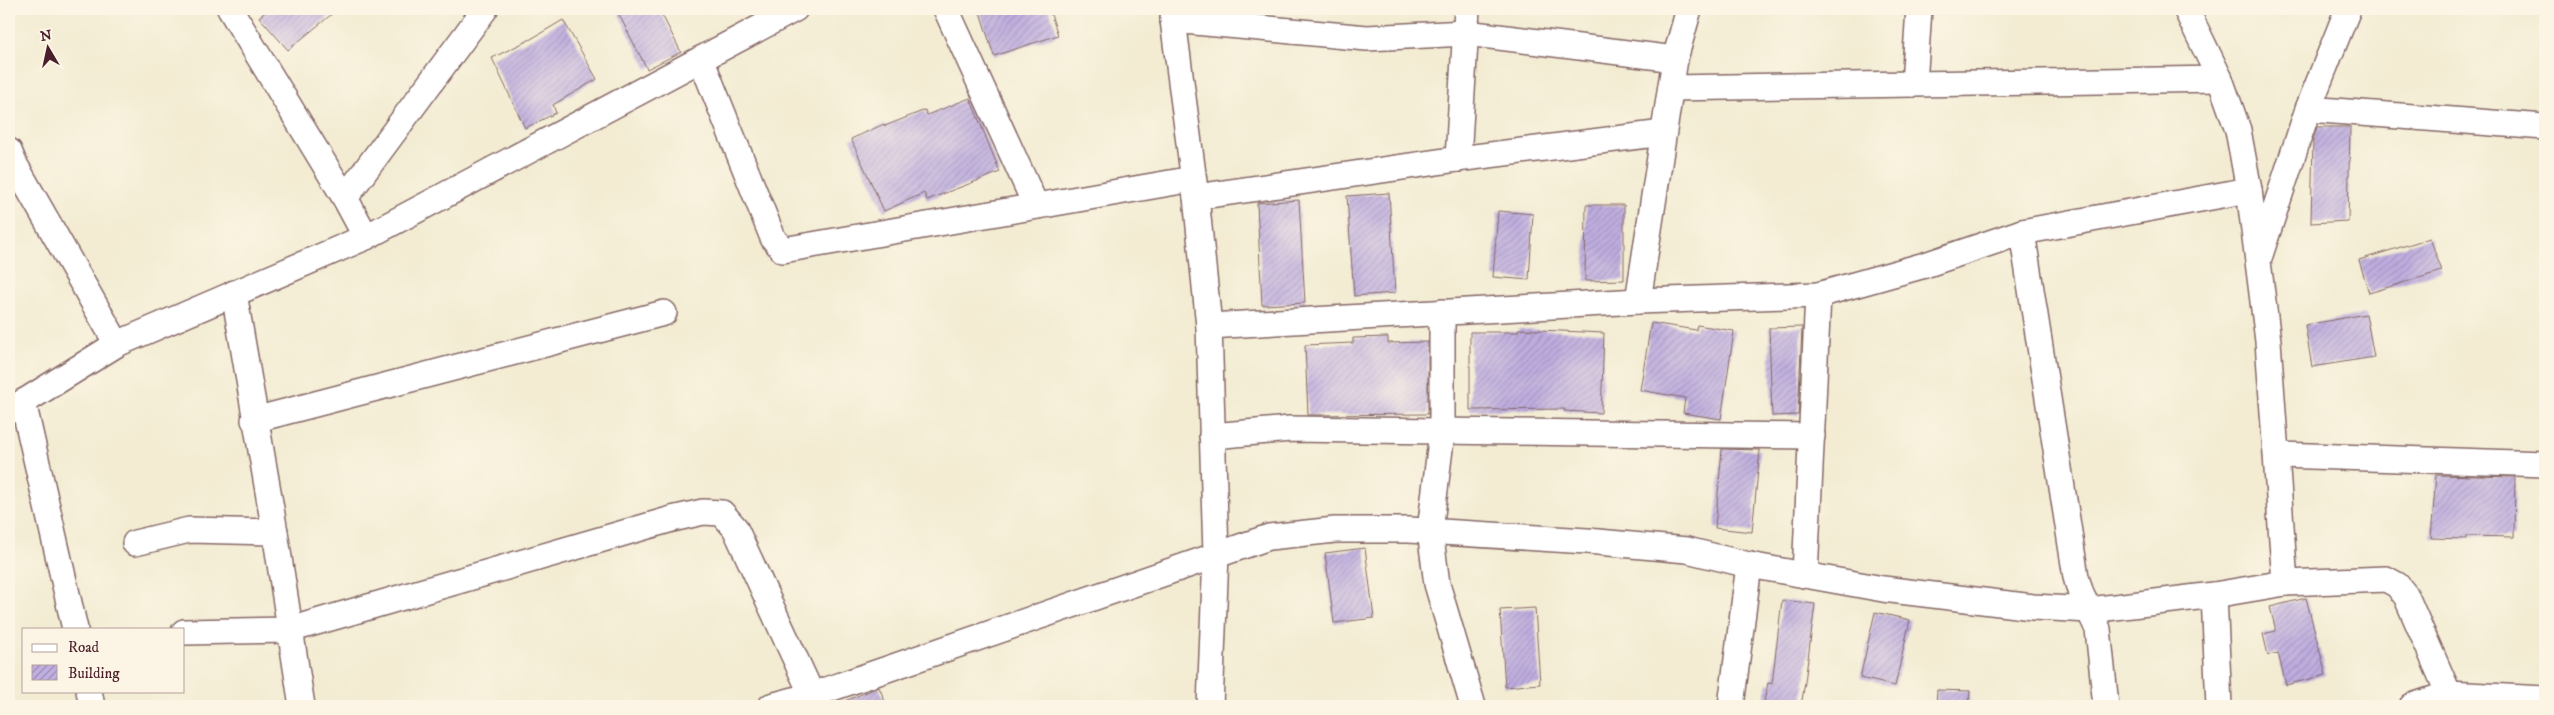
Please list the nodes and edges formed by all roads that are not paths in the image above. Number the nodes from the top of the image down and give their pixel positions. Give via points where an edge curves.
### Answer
1 (230, 9) edge
2 (946, 9) edge
3 (1689, 9) edge
4 (1919, 9) edge
5 (2186, 9) edge
6 (2348, 9) edge
7 (483, 10) edge
8 (788, 11) edge
9 (1174, 14) edge
10 (1467, 21) edge
11 (701, 59) junction
12 (1675, 59) junction
13 (2220, 78) junction
14 (1914, 84) junction
15 (1671, 88) junction
16 (2308, 109) junction
17 (2545, 126) edge
18 (1663, 133) junction
19 (9, 151) edge
20 (1458, 159) junction
21 (1194, 188) junction
22 (2249, 190) junction
23 (345, 198) junction
24 (1036, 206) junction
25 (2022, 232) junction
26 (366, 237) junction
27 (2258, 262) junction
28 (234, 293) junction
29 (1818, 295) junction
30 (1638, 301) junction
31 (1442, 312) junction
32 (664, 313) dead end
33 (1209, 326) junction
34 (117, 344) junction
35 (16, 407) edge
36 (254, 420) junction
37 (1442, 432) junction
38 (1212, 436) junction
39 (1812, 436) junction
40 (2277, 454) junction
41 (2545, 464) edge
42 (1430, 531) junction
43 (275, 532) junction
44 (136, 543) dead end
45 (1216, 554) junction
46 (1749, 565) junction
47 (1805, 575) junction
48 (2284, 583) junction
49 (2214, 595) junction
50 (2090, 610) junction
51 (75, 628) edge
52 (290, 630) junction
53 (185, 632) edge
54 (89, 692) edge
55 (812, 695) junction
56 (2545, 699) edge
57 (2451, 700) edge
58 (92, 706) edge
59 (302, 706) edge
60 (772, 706) edge
61 (1210, 706) edge
62 (1472, 706) edge
63 (1732, 706) edge
64 (2106, 706) edge
65 (2219, 706) edge
66 (2412, 706) edge

1 - 23 street
2 - 24 street
3 - 12 street
4 - 14 street
5 - 13 street
6 - 16 street
7 - 23 street
8 - 11 street
9 - 10 street via 1366,38
9 - 21 street
10 - 12 street
10 - 20 street
11 - 24 street via 773,238 783,250
11 - 26 street
12 - 15 street
13 - 14 street
13 - 22 street via 2238,130
14 - 15 street
15 - 18 street
16 - 17 street
16 - 27 street
18 - 20 street
18 - 30 street
19 - 34 street
20 - 21 street
21 - 24 street
21 - 33 street
22 - 25 street
22 - 27 street
23 - 26 street
25 - 29 street
25 - 50 street via 2076,577
26 - 28 street
27 - 40 street
28 - 34 street
28 - 36 street
29 - 30 street
29 - 39 street
30 - 31 street
31 - 33 street
31 - 37 street
32 - 36 street
33 - 38 street
34 - 35 street
35 - 51 street
36 - 43 street
37 - 38 street via 1290,429
37 - 39 street
37 - 42 street
38 - 45 street
39 - 47 street
40 - 41 street
40 - 48 street
42 - 45 street via 1334,530 1270,537
42 - 46 street via 1687,550
42 - 62 street via 1437,584
43 - 44 street via 189,530
43 - 52 street
45 - 55 street
45 - 61 street
46 - 47 street
46 - 63 street
47 - 50 street via 1883,589 2033,607
48 - 49 street
48 - 57 street via 2386,579 2397,586 2414,612
49 - 50 street
49 - 65 street
50 - 64 street via 2098,629
52 - 53 street
52 - 55 street via 672,519 702,512 722,513 735,528
52 - 59 street
54 - 58 street
55 - 60 street
56 - 57 street
57 - 66 street

